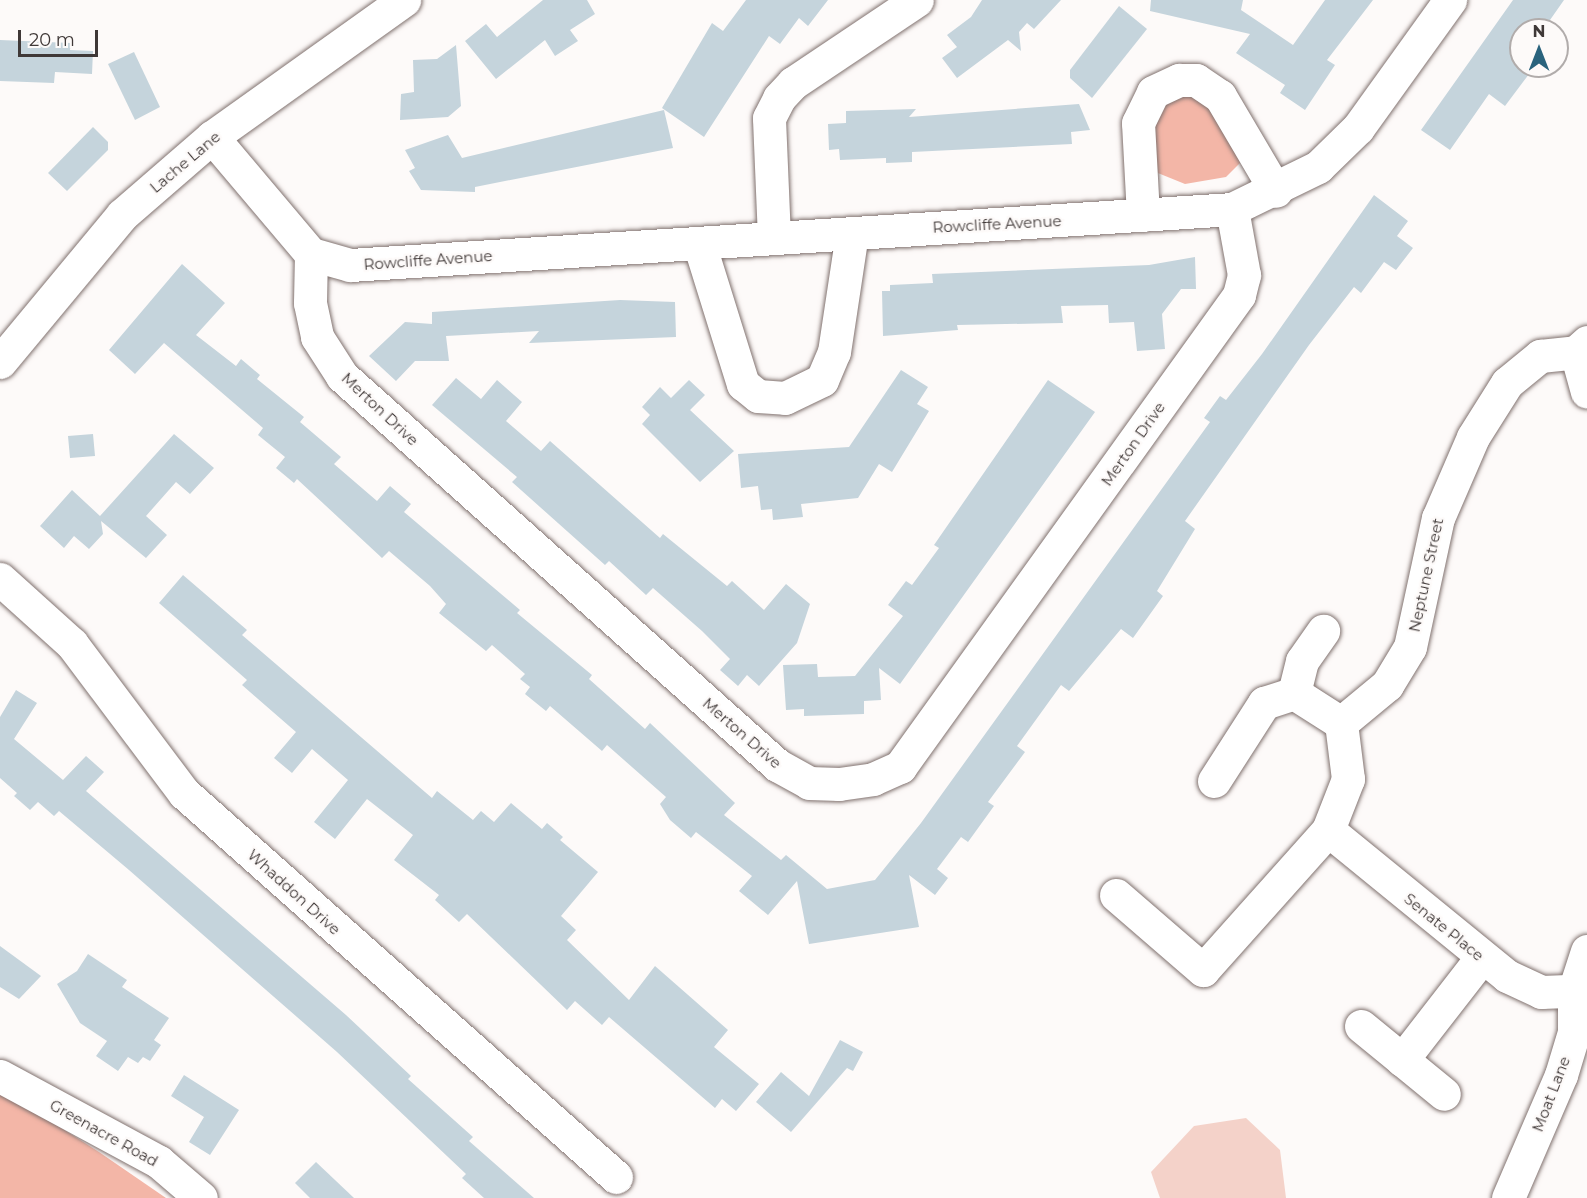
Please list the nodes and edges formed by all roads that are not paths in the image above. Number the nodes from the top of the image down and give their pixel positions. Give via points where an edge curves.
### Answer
1 (404, 0) edge
2 (917, 0) edge
3 (1450, 0) edge
4 (212, 137) junction
5 (1276, 190) junction
6 (1232, 209) junction
7 (1143, 215) junction
8 (852, 233) junction
9 (774, 238) junction
10 (699, 243) junction
11 (311, 254) junction
12 (1582, 347) edge
13 (0, 362) edge
14 (1587, 392) edge
15 (0, 579) edge
16 (1323, 631) dead end
17 (1294, 693) junction
18 (1341, 723) junction
19 (1214, 781) dead end
20 (1329, 830) junction
21 (1116, 895) dead end
22 (1587, 951) edge
23 (1481, 958) junction
24 (1574, 992) junction
25 (1361, 1026) dead end
26 (1580, 1032) edge
27 (1402, 1060) junction
28 (0, 1076) edge
29 (1444, 1094) dead end
30 (616, 1177) dead end
31 (201, 1198) edge
32 (1508, 1198) edge

1 - 4 street, Lache Lane
2 - 9 street via 793,84 779,98 769,118
3 - 5 street, Rowcliffe Avenue via 1358,128 1318,167
4 - 11 street
4 - 13 street, Lache Lane via 122,215
5 - 6 street, Rowcliffe Avenue
5 - 7 street via 1220,96 1196,80 1179,80 1153,92 1138,123
6 - 7 street, Rowcliffe Avenue
6 - 11 street, Merton Drive via 1244,275 1239,295 900,767 873,779 840,784 809,783 777,765 342,376 317,338 310,303
7 - 8 street, Rowcliffe Avenue
8 - 9 street, Rowcliffe Avenue
8 - 10 street via 834,352 822,380 785,398 758,396 744,384
9 - 10 street, Rowcliffe Avenue
10 - 11 street, Rowcliffe Avenue via 351,265
12 - 14 street
12 - 18 street, Neptune Street via 1540,356 1508,383 1473,438 1437,518 1410,647 1387,685
15 - 30 street, Whaddon Drive via 72,644 184,793
16 - 17 street via 1302,661
17 - 18 street
17 - 19 street via 1264,704
18 - 20 street via 1348,779
20 - 21 street via 1203,970
20 - 23 street, Senate Place
22 - 24 street, Moat Lane
23 - 24 street, Senate Place via 1541,992
23 - 27 street
24 - 26 street, Moat Lane
25 - 27 street
26 - 32 street, Moat Lane
27 - 29 street
28 - 31 street, Greenacre Road via 159,1162

